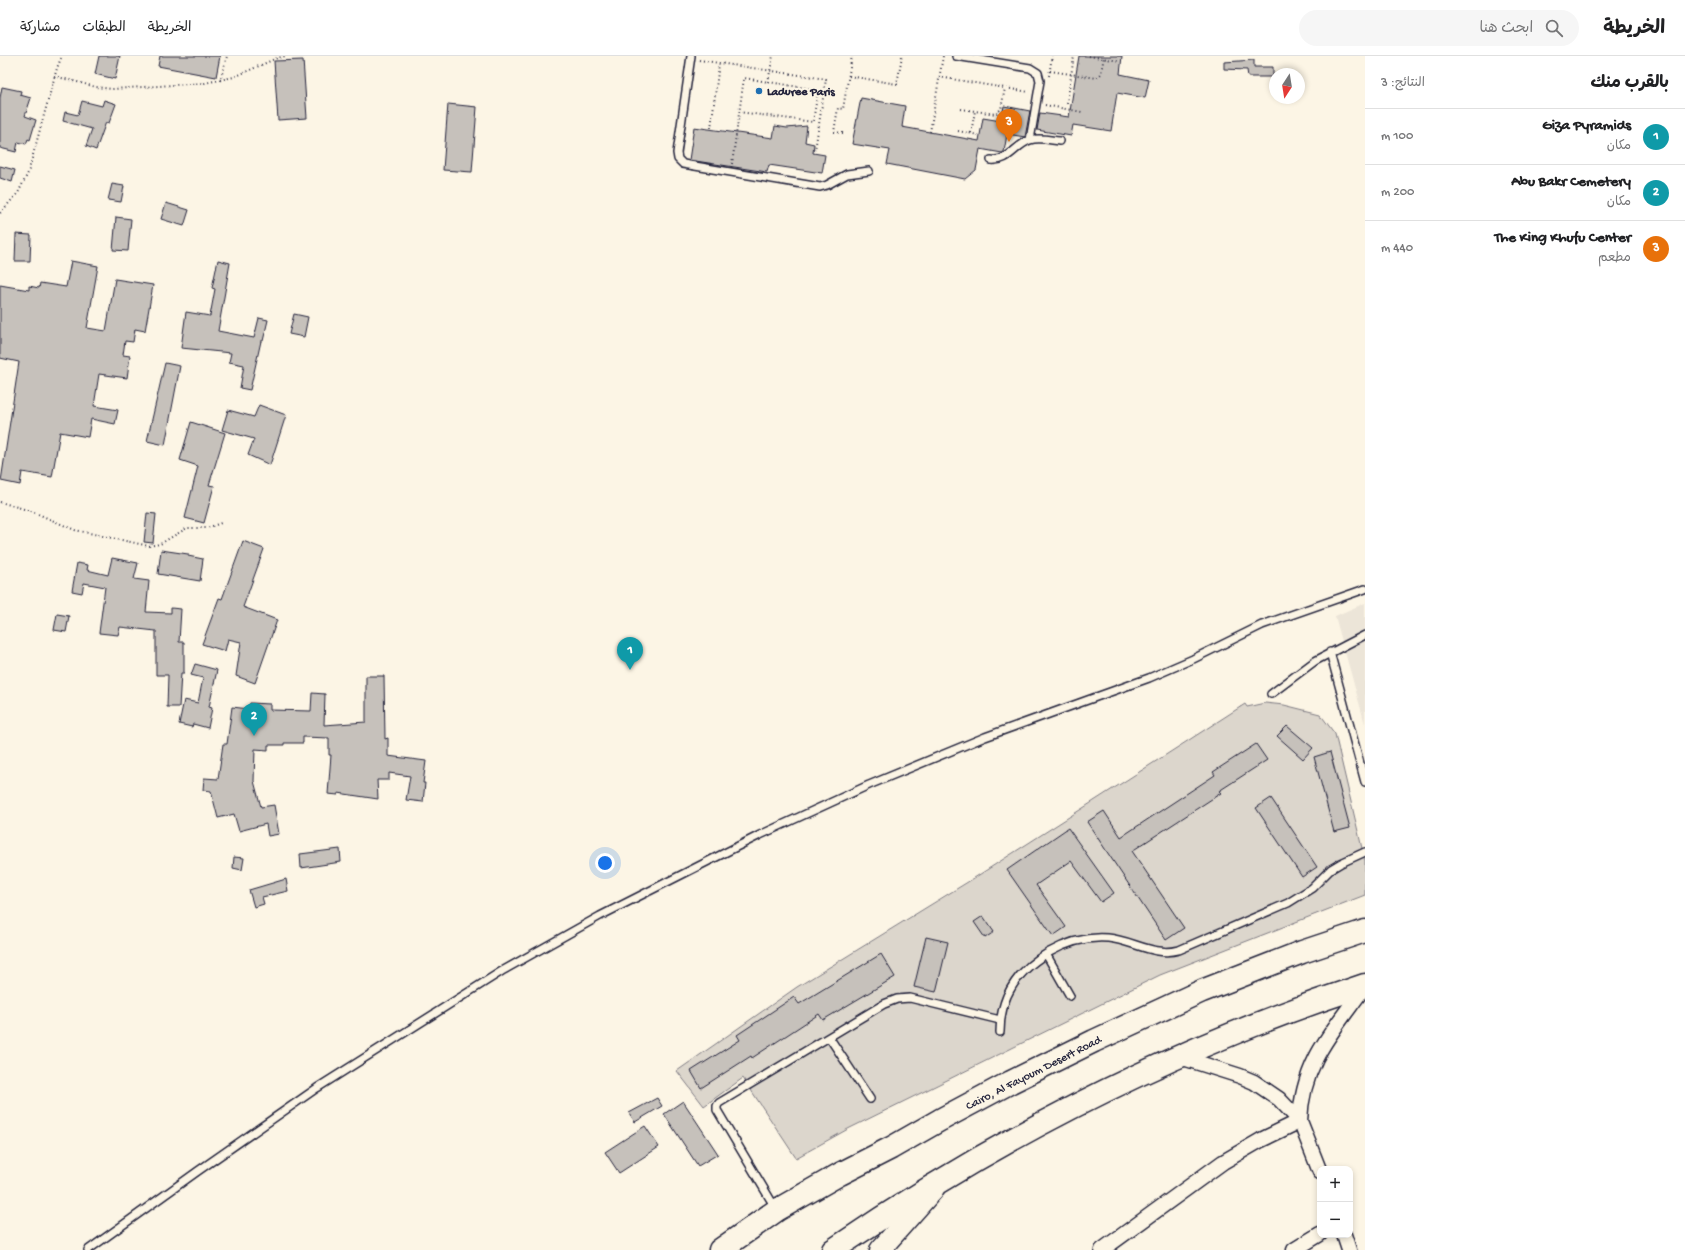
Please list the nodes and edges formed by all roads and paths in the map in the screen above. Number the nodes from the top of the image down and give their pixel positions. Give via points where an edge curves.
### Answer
1 (62, 56) edge
2 (227, 56) edge
3 (286, 56) edge
4 (773, 56) edge
5 (852, 56) edge
6 (902, 56) edge
7 (943, 56) edge
8 (956, 56) edge
9 (1074, 56) edge
10 (1090, 56) edge
11 (1103, 57) edge
12 (691, 58) edge
13 (997, 59) edge
14 (1119, 61) dead end
15 (720, 63) junction
16 (770, 71) junction
17 (1050, 71) dead end
18 (1072, 74) junction
19 (54, 76) junction
20 (848, 76) junction
21 (940, 77) junction
22 (220, 82) junction
23 (768, 82) junction
24 (1005, 88) junction
25 (1030, 92) dead end
26 (1067, 103) dead end
27 (1036, 104) junction
28 (961, 109) dead end
29 (976, 111) junction
30 (739, 112) junction
31 (1082, 112) dead end
32 (711, 128) dead end
33 (958, 131) dead end
34 (930, 132) dead end
35 (843, 133) dead end
36 (971, 134) junction
37 (978, 135) dead end
38 (1030, 140) junction
39 (1059, 141) dead end
40 (815, 150) dead end
41 (991, 160) dead end
42 (869, 171) dead end
43 (730, 173) junction
44 (0, 213) edge
45 (0, 502) edge
46 (220, 524) dead end
47 (1365, 589) edge
48 (1365, 635) edge
49 (1330, 652) junction
50 (1271, 694) dead end
51 (1365, 782) edge
52 (1365, 852) edge
53 (1365, 931) edge
54 (1046, 954) junction
55 (1365, 985) edge
56 (1070, 996) dead end
57 (1000, 1020) junction
58 (1000, 1032) dead end
59 (829, 1037) junction
60 (1180, 1057) junction
61 (870, 1099) dead end
62 (1300, 1121) junction
63 (1318, 1166) edge
64 (943, 1180) junction
65 (777, 1210) junction
66 (1317, 1236) edge
67 (1345, 1238) edge
68 (1111, 1247) edge
69 (88, 1250) edge
70 (720, 1250) edge
71 (833, 1250) edge
72 (880, 1250) edge
73 (1294, 1250) edge
74 (1349, 1250) edge

1 - 19 path
2 - 22 path
3 - 22 path
4 - 16 path
5 - 20 path
6 - 20 path via 897,84
7 - 21 path
8 - 13 lane
9 - 18 path
10 - 11 path
11 - 14 path
11 - 18 path via 1101,74 1097,78
12 - 15 path
12 - 43 lane via 678,159 686,166
13 - 27 lane via 1036,71 1040,81
15 - 16 path
15 - 32 path
16 - 23 path
16 - 40 path via 826,79
17 - 18 path
18 - 26 path
19 - 22 path via 112,89
19 - 44 path via 24,184
20 - 35 path via 843,109 838,108 834,132
21 - 24 path
21 - 34 path
23 - 30 path via 744,78
23 - 30 path via 818,90 813,122
24 - 25 path
24 - 29 path via 998,113 994,115
27 - 31 path
27 - 38 lane
28 - 29 path
29 - 36 path
30 - 43 path
33 - 36 path
36 - 37 path
38 - 39 lane via 1042,138
38 - 41 lane via 1002,159
42 - 43 lane via 848,174 820,187
45 - 46 path via 75,530 149,546 160,544 187,528 207,528
47 - 69 lane via 1262,626 1149,678 985,737 877,782 760,835 600,916 502,971 317,1088
48 - 49 lane
49 - 50 lane
49 - 51 lane
52 - 54 lane via 1331,869 1312,888 1288,903 1179,950 1161,952 1128,941 1088,938 1069,942
53 - 65 highway, Cairo, Al Fayoum Desert Road via 1302,952 1202,991 1128,1025 947,1116
54 - 56 lane
54 - 57 lane via 1021,976 1007,995
55 - 60 highway via 1270,1018
55 - 62 street via 1325,1040 1311,1065 1303,1092
57 - 58 lane
57 - 59 lane via 903,998 884,1004
59 - 61 lane
59 - 65 lane via 716,1106
60 - 62 street via 1226,1070 1254,1082 1279,1099
60 - 64 highway via 1033,1128
62 - 63 street
62 - 68 street via 1223,1162
64 - 71 highway
64 - 72 street
65 - 70 highway, Cairo, Al Fayoum Desert Road
66 - 73 street
67 - 74 street

